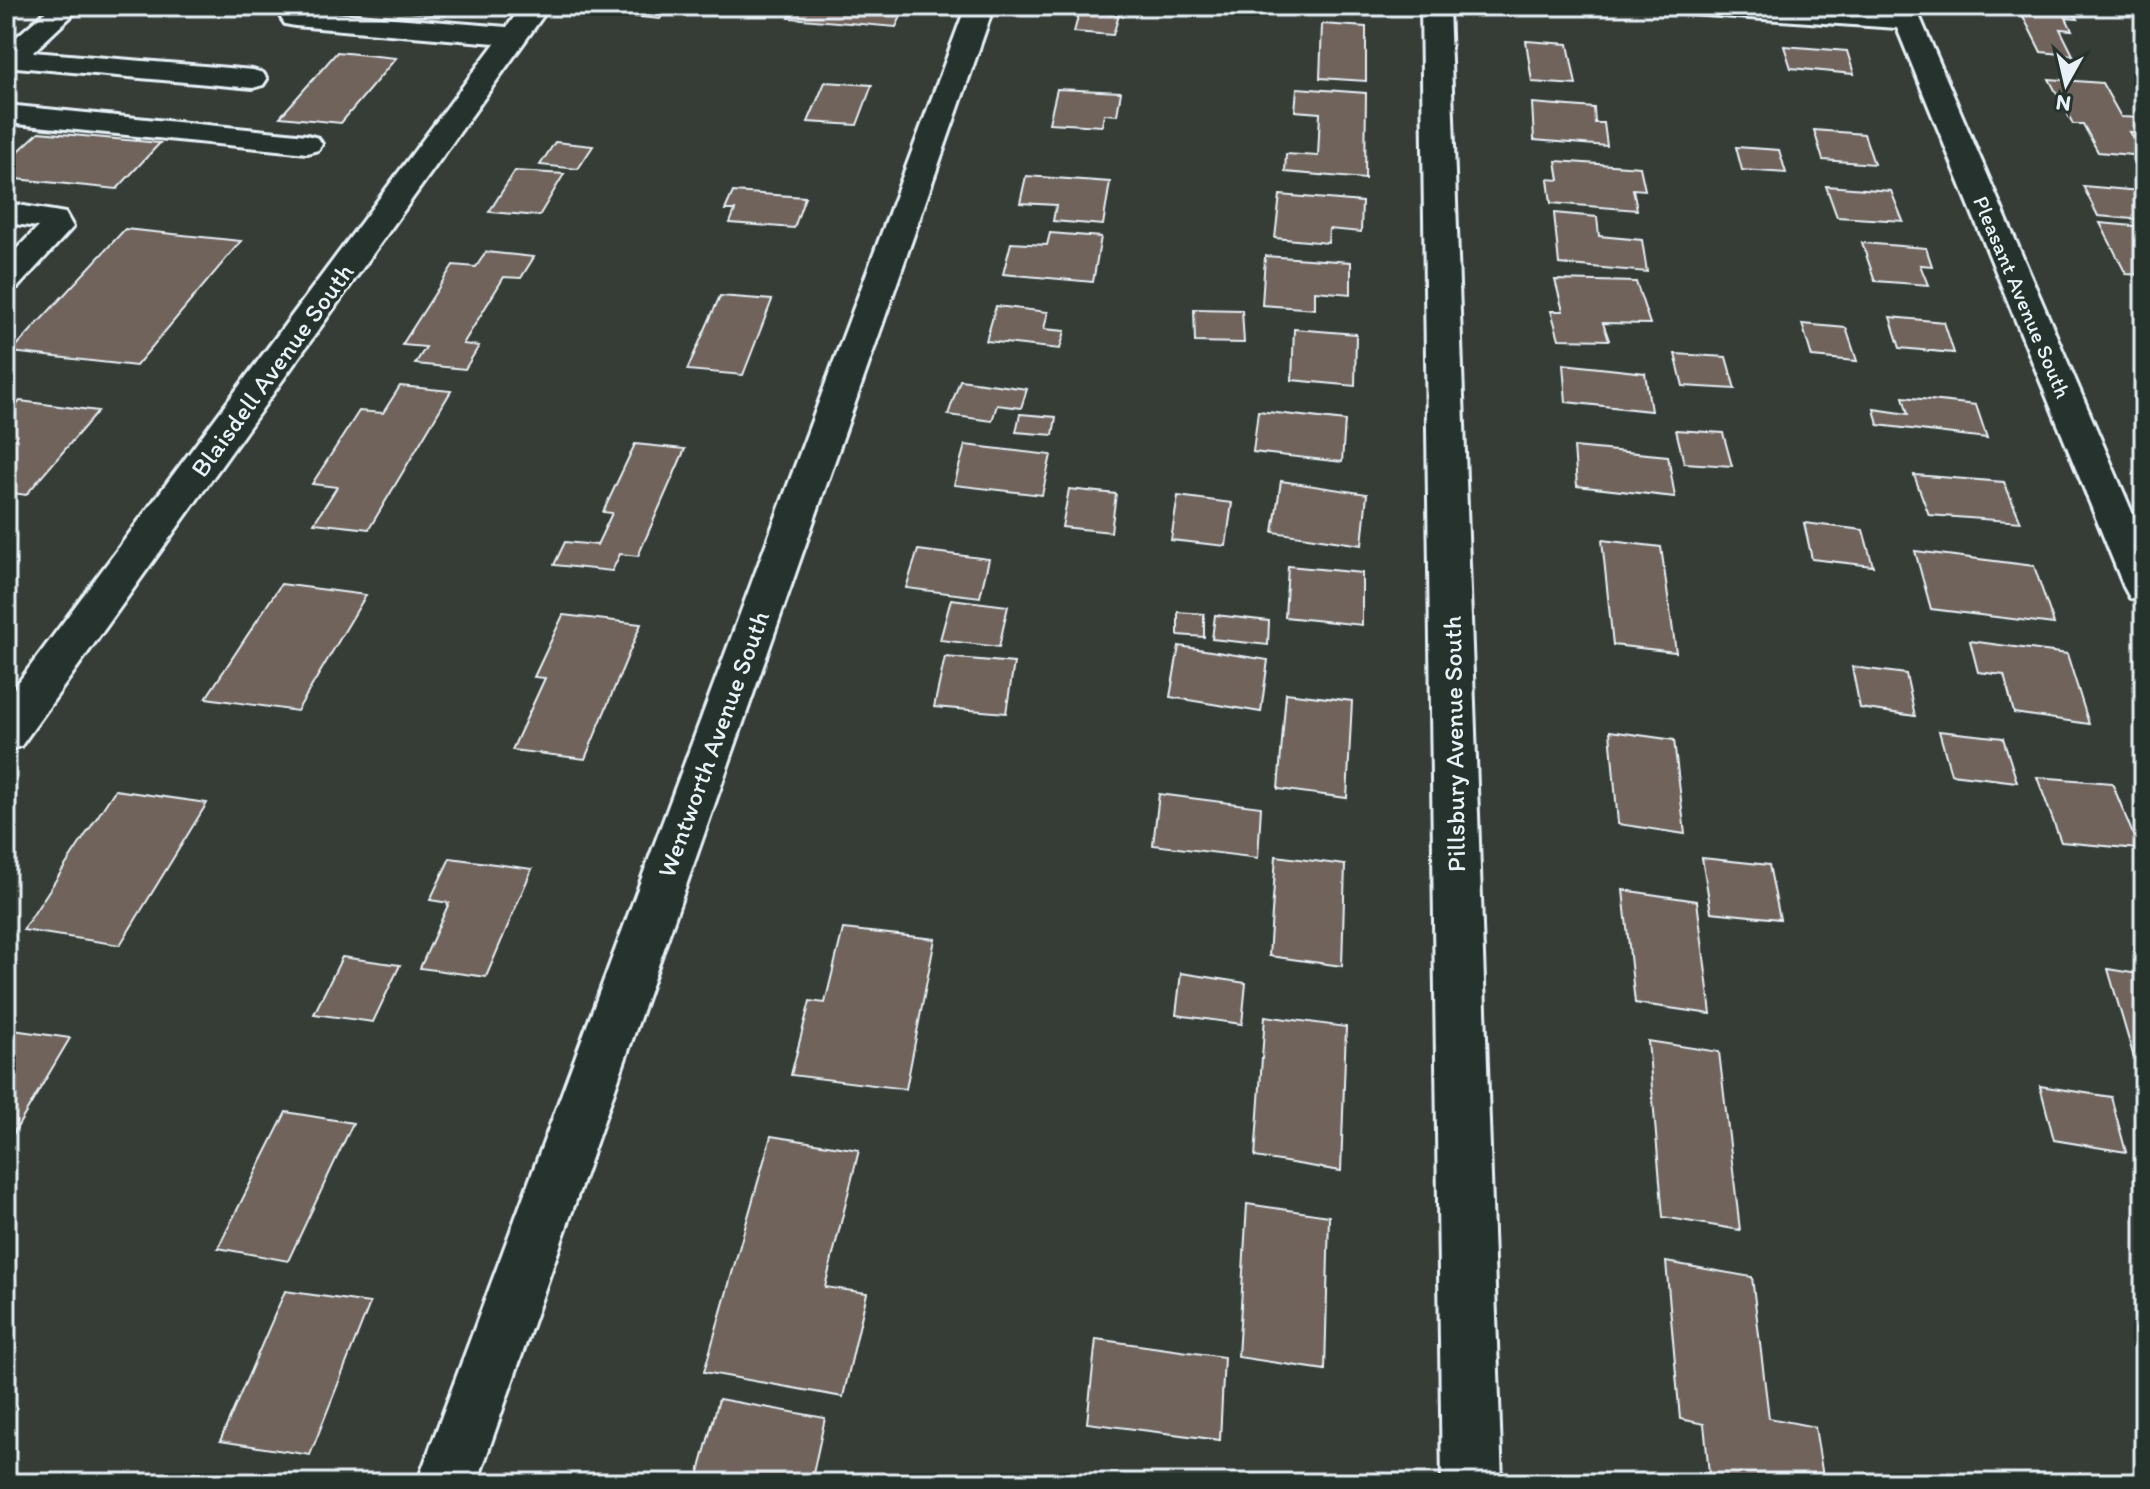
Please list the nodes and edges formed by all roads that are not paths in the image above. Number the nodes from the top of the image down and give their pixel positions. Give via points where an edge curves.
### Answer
1 (68, 6) edge
2 (536, 6) edge
3 (980, 6) edge
4 (1435, 6) edge
5 (1690, 6) edge
6 (1904, 14) edge
7 (295, 18) dead end
8 (515, 36) junction
9 (8, 59) edge
10 (253, 79) dead end
11 (6, 114) edge
12 (307, 144) dead end
13 (6, 213) edge
14 (6, 279) edge
15 (2144, 587) edge
16 (6, 733) edge
17 (447, 1483) edge
18 (1472, 1483) edge

1 - 9 street
2 - 8 street, Blaisdell Avenue South
3 - 17 street, Wentworth Avenue South
4 - 18 street, Pillsbury Avenue South
5 - 6 street
6 - 15 street, Pleasant Avenue South
7 - 8 street
8 - 16 street, Blaisdell Avenue South
9 - 10 street
11 - 12 street
13 - 14 street via 44,216 57,227

